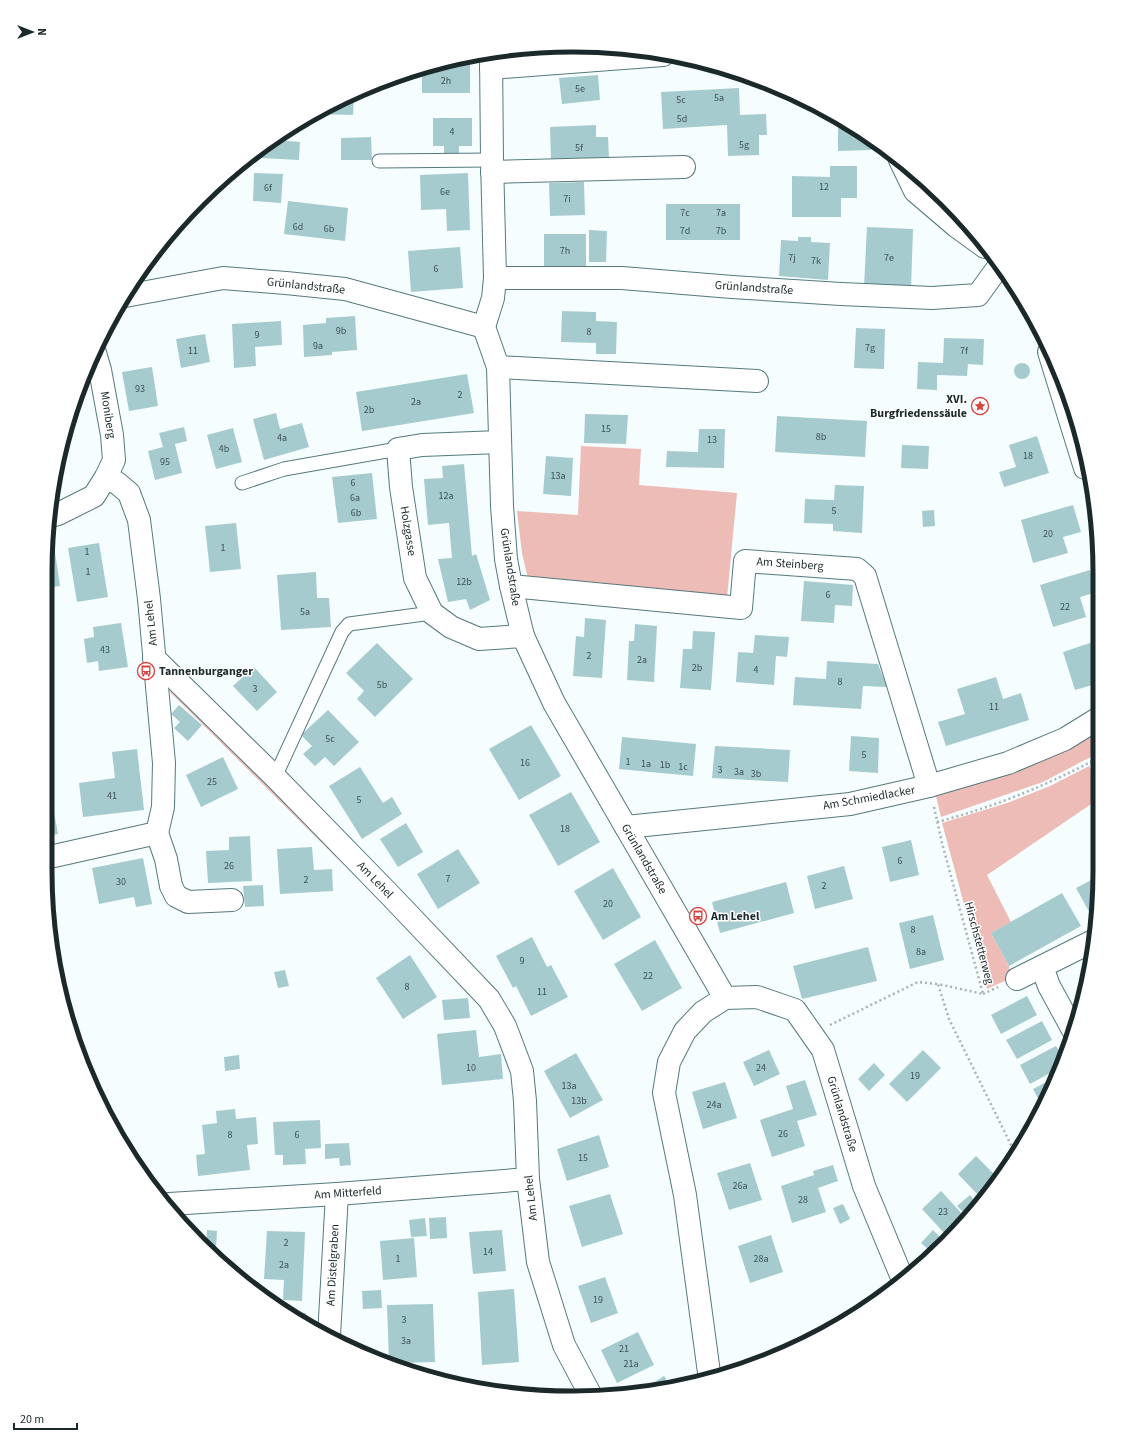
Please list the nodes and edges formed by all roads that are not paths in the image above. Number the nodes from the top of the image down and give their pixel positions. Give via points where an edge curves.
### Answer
1 (637, 56) edge
2 (491, 60) edge
3 (379, 161) dead end
4 (492, 166) junction
5 (684, 167) dead end
6 (907, 174) edge
7 (969, 235) edge
8 (996, 271) edge
9 (495, 278) junction
10 (133, 295) edge
11 (484, 327) junction
12 (97, 361) edge
13 (498, 367) junction
14 (757, 381) dead end
15 (500, 442) junction
16 (398, 449) junction
17 (106, 477) junction
18 (242, 483) dead end
19 (55, 515) edge
20 (511, 586) junction
21 (432, 613) junction
22 (524, 636) junction
23 (154, 658) junction
24 (1093, 722) edge
25 (275, 777) junction
26 (929, 786) junction
27 (626, 827) junction
28 (157, 833) junction
29 (52, 856) edge
30 (232, 900) dead end
31 (1088, 944) edge
32 (1042, 967) junction
33 (1017, 979) dead end
34 (725, 998) junction
35 (1069, 1023) edge
36 (528, 1179) junction
37 (337, 1194) junction
38 (173, 1204) edge
39 (901, 1274) edge
40 (329, 1330) edge
41 (709, 1372) edge
42 (588, 1391) edge

1 - 2 street
2 - 4 street
3 - 4 lane
4 - 5 street
4 - 9 street
6 - 7 street via 915,191
8 - 9 street, Grünlandstraße via 978,295 932,298 622,278
9 - 11 street via 493,298
10 - 11 street, Grünlandstraße via 223,278 286,282 345,289
11 - 13 street, Grünlandstraße
12 - 17 street, Moniberg via 114,460
13 - 14 street
13 - 15 street, Grünlandstraße
15 - 16 street via 422,445
15 - 20 street, Grünlandstraße via 506,559
16 - 18 lane via 284,469
16 - 21 street, Holzgasse via 415,578
17 - 19 street, Moniberg via 94,496
17 - 23 street, Am Lehel via 129,493 139,520
20 - 22 street, Grünlandstraße
20 - 26 street, Am Steinberg via 741,608 746,561 857,569 865,576
21 - 22 street, Holzgasse via 451,627 479,639
21 - 25 lane via 349,624 342,632
22 - 27 street, Grünlandstraße via 554,703
23 - 25 street, Am Lehel
23 - 28 street via 164,763 163,807
24 - 26 street, Am Schmiedlacker via 1064,739 1008,763
25 - 36 street, Am Lehel via 489,999 505,1026 522,1071
26 - 27 street, Am Schmiedlacker via 850,804
27 - 34 street, Grünlandstraße
28 - 29 street
28 - 30 street via 176,896 188,902
31 - 32 street
32 - 33 street
32 - 35 street via 1049,986
34 - 39 street, Grünlandstraße via 757,997 794,1010 823,1050 864,1186
34 - 41 street via 703,1012 685,1031 669,1062 664,1093 685,1195
36 - 37 street, Am Mitterfeld
36 - 42 street, Am Lehel via 538,1262 564,1345
37 - 38 street, Am Mitterfeld
37 - 40 street, Am Distelgraben

